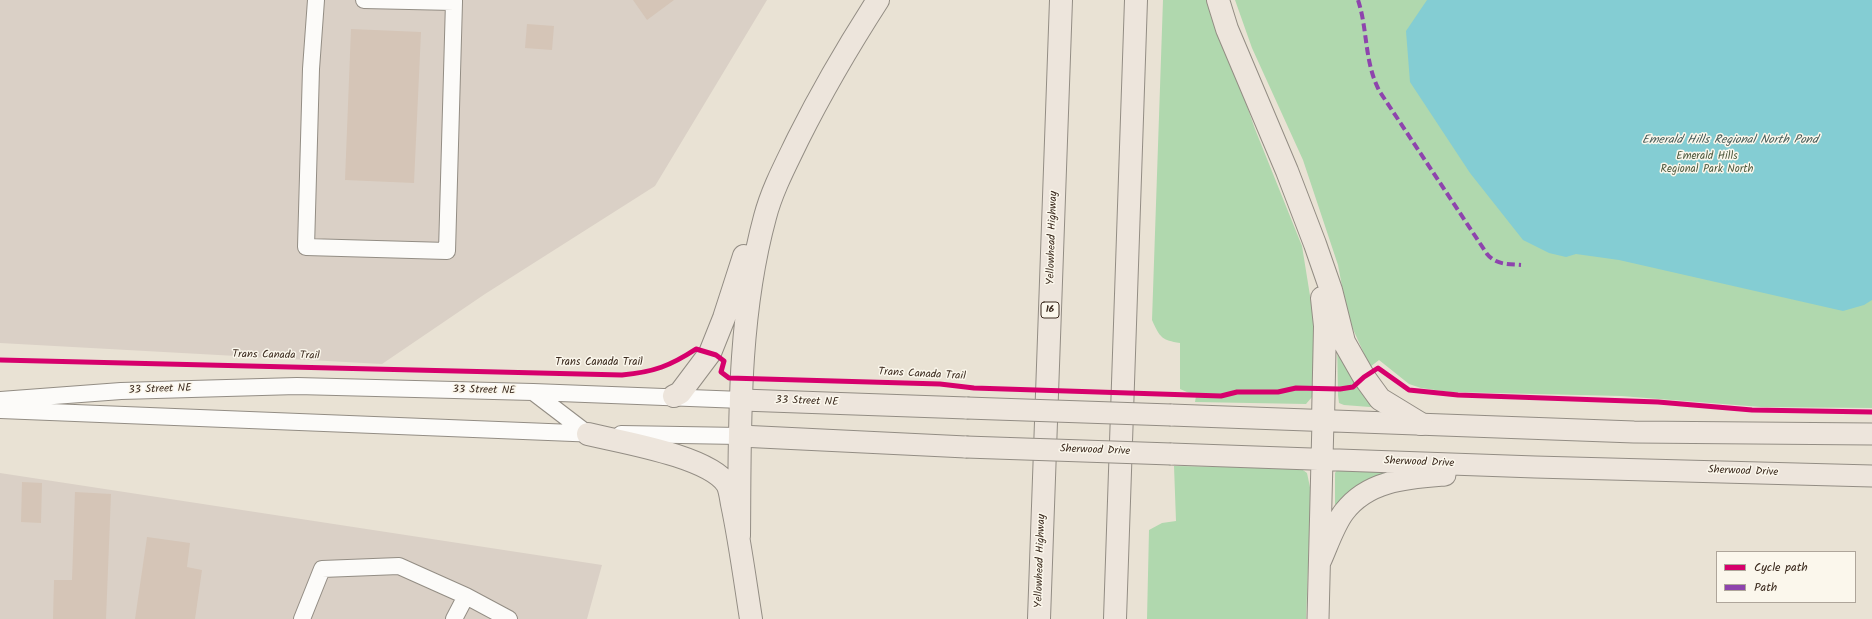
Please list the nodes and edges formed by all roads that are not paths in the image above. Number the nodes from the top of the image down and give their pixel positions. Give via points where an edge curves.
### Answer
1 (316, 0) edge
2 (364, 0) edge
3 (878, 0) edge
4 (1061, 0) edge
5 (1136, 0) edge
6 (1218, 0) edge
7 (454, 1) edge
8 (765, 216) junction
9 (1315, 244) junction
10 (533, 392) junction
11 (674, 396) junction
12 (0, 400) edge
13 (742, 400) junction
14 (0, 410) edge
15 (1323, 420) junction
16 (1421, 424) junction
17 (588, 434) junction
18 (1872, 434) edge
19 (740, 436) junction
20 (1322, 459) junction
21 (1536, 467) junction
22 (1872, 476) edge
23 (739, 536) junction
24 (1320, 562) junction
25 (466, 596) junction
26 (302, 619) edge
27 (454, 619) edge
28 (509, 619) edge
29 (751, 619) edge
30 (1039, 619) edge
31 (1115, 619) edge
32 (1318, 619) edge

1 - 7 street via 311,69 306,247 446,251
2 - 7 street
3 - 8 highway via 814,108 785,165
4 - 30 highway, Yellowhead Highway / 16
5 - 31 highway
6 - 9 highway via 1227,29 1288,171
8 - 11 highway via 751,234 710,353 680,393
8 - 13 highway via 747,303
9 - 15 highway via 1325,326
9 - 16 highway via 1331,290 1344,342 1364,377 1380,399
10 - 11 street, 33 Street NE
10 - 12 street, 33 Street NE via 297,386 121,391
10 - 17 street
11 - 13 street, 33 Street NE
13 - 15 main road, 33 Street NE, bridge
13 - 19 highway
14 - 17 street
15 - 16 main road
15 - 20 main road
16 - 18 main road via 1634,432
17 - 19 street
17 - 23 highway via 655,450 711,470 728,484
19 - 20 main road, Sherwood Drive, bridge via 966,447
19 - 23 highway
20 - 21 main road, Sherwood Drive
20 - 24 main road
21 - 22 main road, Sherwood Drive
21 - 24 main road via 1415,477 1379,485 1360,495 1344,512
23 - 29 highway
24 - 32 main road
25 - 26 street via 399,566 322,569
25 - 27 street
25 - 28 street

